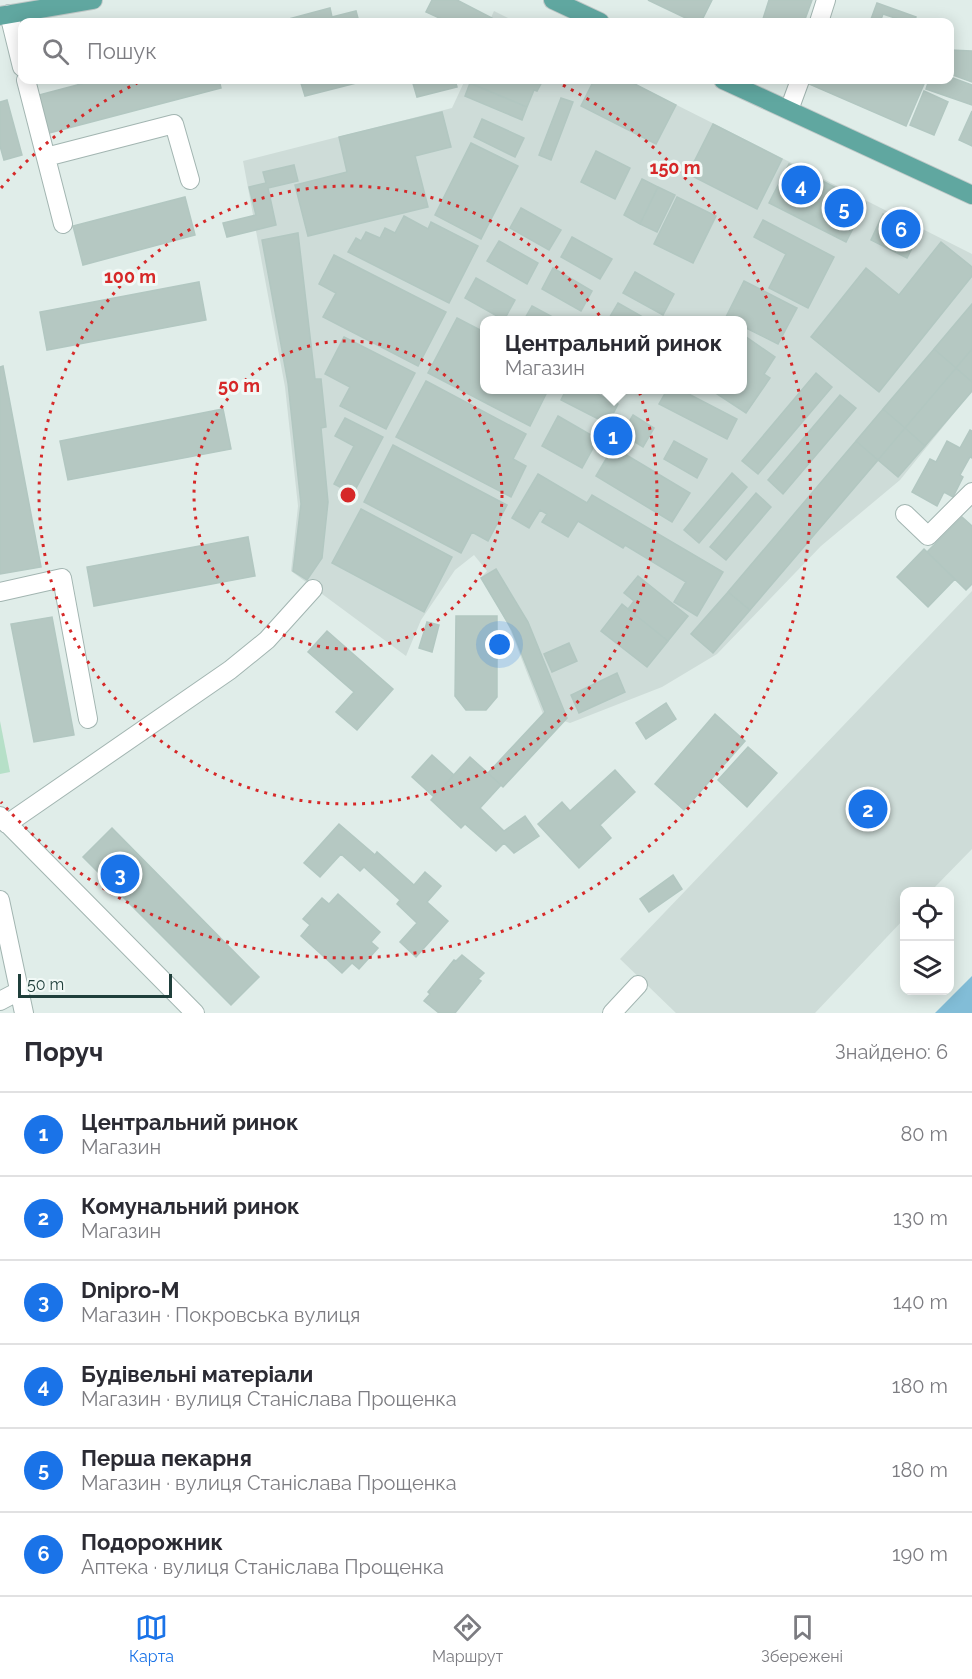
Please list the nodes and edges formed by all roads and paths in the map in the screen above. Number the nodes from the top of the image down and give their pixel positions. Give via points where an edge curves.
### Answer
1 (93, 0) edge
2 (553, 0) edge
3 (826, 0) edge
4 (4, 15) edge
5 (591, 18) edge
6 (820, 18) edge
7 (18, 55) edge
8 (27, 84) edge
9 (732, 84) edge
10 (799, 84) edge
11 (789, 110) junction
12 (46, 157) junction
13 (190, 180) dead end
14 (972, 195) edge
15 (63, 224) dead end
16 (972, 492) edge
17 (905, 514) dead end
18 (313, 590) dead end
19 (0, 592) edge
20 (88, 719) dead end
21 (3, 820) edge
22 (0, 900) edge
23 (638, 985) dead end
24 (19, 991) junction
25 (0, 1001) edge
26 (24, 1013) edge
27 (195, 1013) edge
28 (612, 1013) edge

1 - 4 main road
2 - 5 main road
3 - 6 street
4 - 7 street
8 - 12 street
9 - 11 main road
10 - 11 street
11 - 14 main road
12 - 13 street via 174,124
12 - 15 street
16 - 17 street via 928,536
18 - 21 street via 267,640 230,670
19 - 20 street via 62,578
21 - 27 street
22 - 24 street
23 - 28 street
24 - 25 street
24 - 26 street

